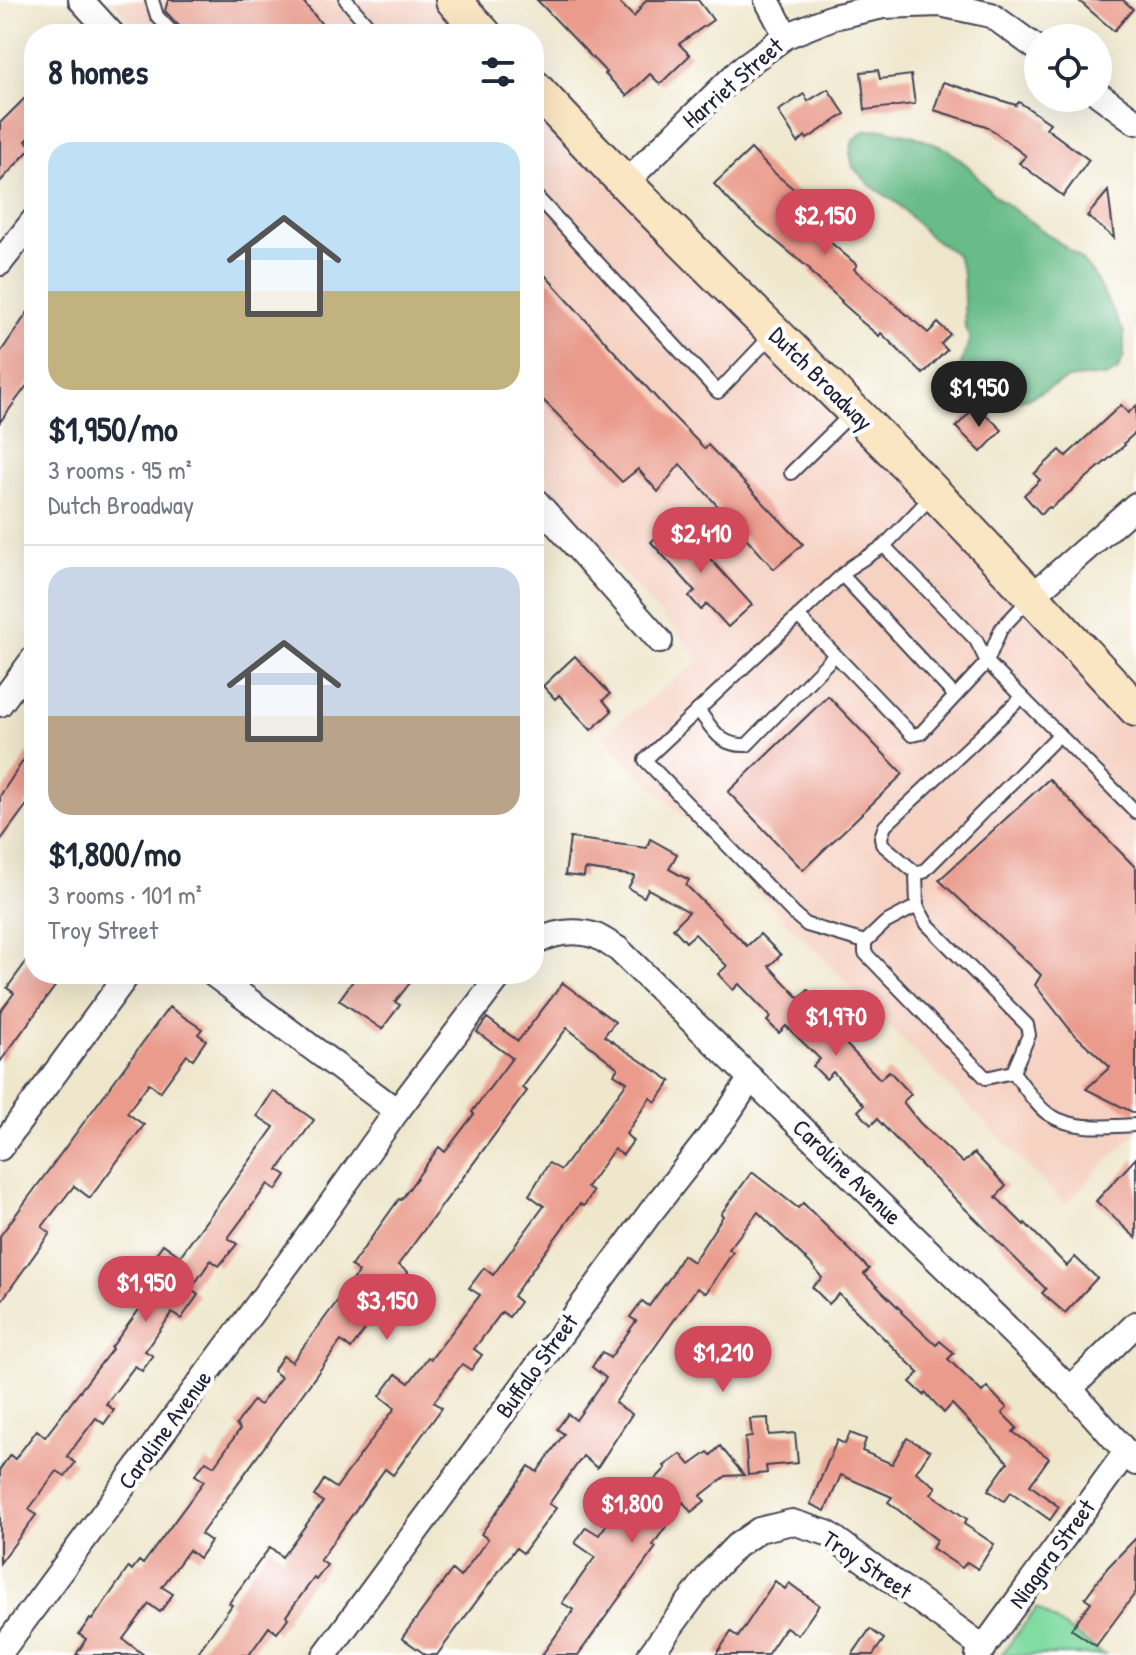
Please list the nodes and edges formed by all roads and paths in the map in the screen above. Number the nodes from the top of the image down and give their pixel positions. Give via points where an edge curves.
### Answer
1 (81, 0) edge
2 (152, 0) edge
3 (346, 0) edge
4 (453, 0) edge
5 (767, 0) edge
6 (998, 7) edge
7 (103, 24) edge
8 (165, 24) edge
9 (366, 24) edge
10 (475, 24) edge
11 (1024, 34) edge
12 (786, 36) junction
13 (544, 102) edge
14 (1112, 104) edge
15 (1136, 122) edge
16 (625, 183) junction
17 (544, 205) edge
18 (24, 233) edge
19 (0, 263) edge
20 (774, 332) junction
21 (853, 411) junction
22 (791, 473) dead end
23 (934, 494) junction
24 (1136, 505) edge
25 (544, 510) edge
26 (884, 546) junction
27 (842, 575) junction
28 (1032, 596) junction
29 (798, 616) junction
30 (660, 641) dead end
31 (835, 655) junction
32 (987, 662) junction
33 (24, 672) edge
34 (955, 696) junction
35 (1022, 697) junction
36 (0, 704) edge
37 (1136, 709) edge
38 (698, 710) junction
39 (1059, 735) junction
40 (1136, 812) edge
41 (916, 873) junction
42 (917, 906) junction
43 (544, 938) edge
44 (865, 942) junction
45 (121, 984) edge
46 (226, 984) edge
47 (493, 984) edge
48 (1013, 1072) junction
49 (751, 1078) junction
50 (397, 1111) junction
51 (1136, 1125) edge
52 (0, 1148) edge
53 (1136, 1324) edge
54 (1070, 1389) junction
55 (1131, 1458) edge
56 (981, 1651) edge
57 (0, 1653) edge
58 (325, 1655) edge
59 (650, 1655) edge

1 - 7 street
2 - 8 lane
3 - 9 lane
4 - 10 main road
5 - 12 street
6 - 11 street, Harriet Street
6 - 12 street, Harriet Street via 883,6 833,17
12 - 16 street, Harriet Street via 741,69
13 - 16 main road, Dutch Broadway
14 - 15 street
16 - 20 main road, Dutch Broadway
17 - 20 lane via 718,392
18 - 19 street
20 - 21 main road, Dutch Broadway
21 - 22 lane
21 - 23 main road, Dutch Broadway
23 - 26 lane
23 - 28 main road, Dutch Broadway
24 - 28 street
25 - 30 street
26 - 27 lane
26 - 32 lane via 976,640
27 - 29 lane
27 - 34 lane
28 - 32 lane via 1001,629
28 - 37 main road, Dutch Broadway
29 - 31 lane
29 - 38 lane
31 - 34 lane via 912,735 921,733
31 - 38 lane via 747,745 720,738
32 - 34 lane
32 - 35 lane
33 - 36 street
35 - 39 lane
35 - 41 lane via 885,826 882,844
38 - 44 lane via 645,760 807,925
39 - 40 lane
39 - 41 lane via 923,872
41 - 42 lane
42 - 44 lane via 885,923
42 - 48 lane via 927,924 1027,1025 1029,1035
43 - 49 street, Caroline Avenue via 571,931 618,949
44 - 48 lane via 865,953 986,1078
45 - 52 street
46 - 50 street
47 - 50 street, Caroline Avenue
48 - 51 lane via 1048,1114 1070,1124
49 - 54 street, Caroline Avenue
49 - 58 street, Buffalo Street
50 - 57 street, Caroline Avenue
53 - 54 street
54 - 55 street, Caroline Avenue
55 - 56 street, Niagara Street
56 - 59 street, Troy Street via 827,1533 792,1522 759,1530 736,1546

